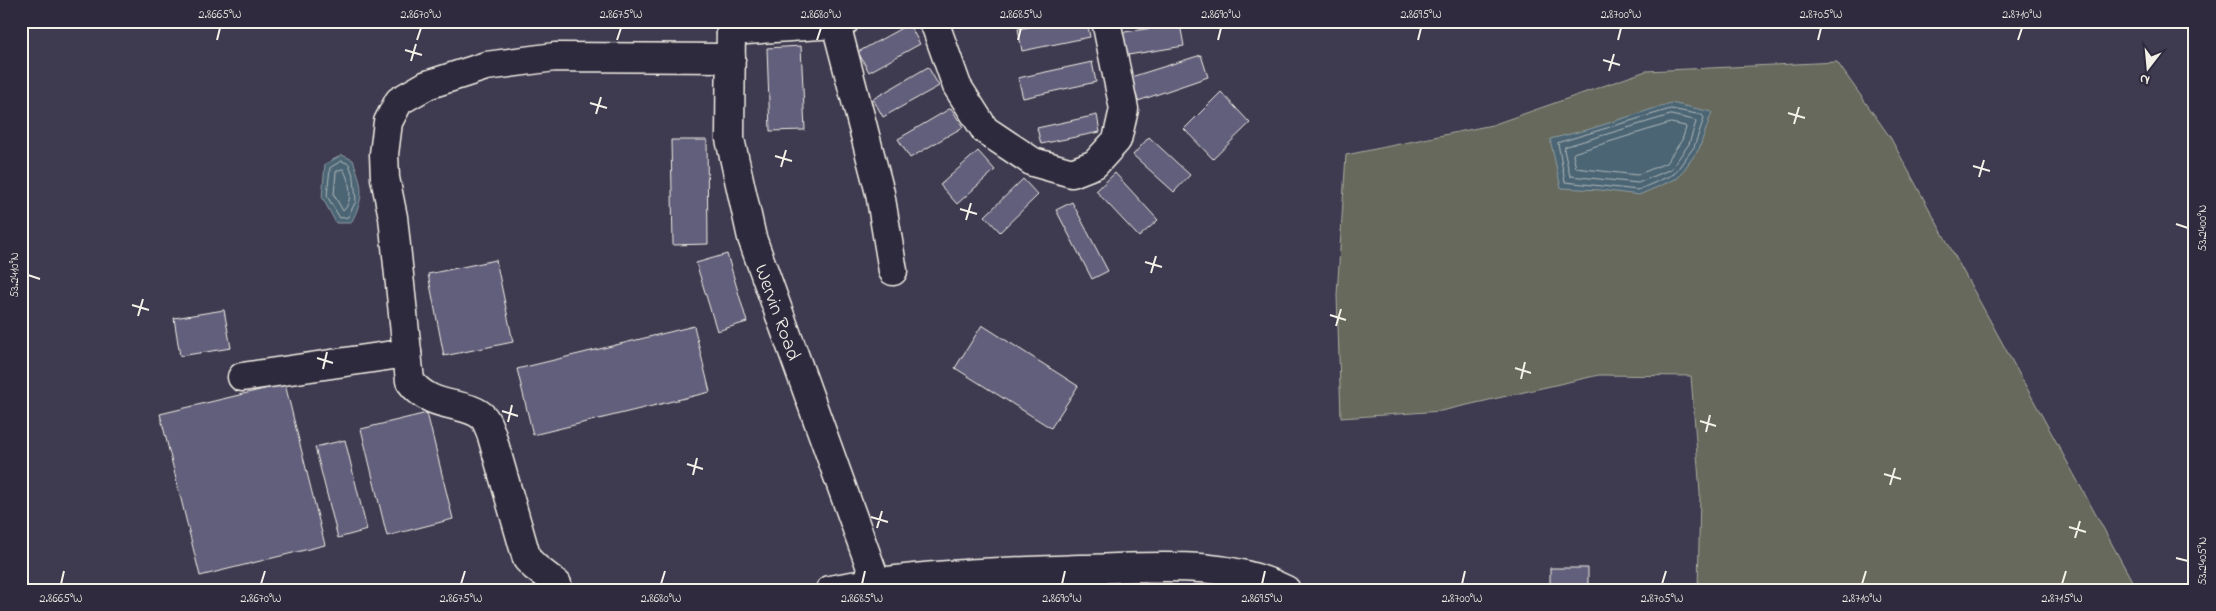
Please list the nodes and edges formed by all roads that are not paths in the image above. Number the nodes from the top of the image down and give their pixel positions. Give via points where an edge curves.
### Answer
1 (932, 21) edge
2 (1106, 21) edge
3 (840, 23) edge
4 (731, 26) edge
5 (731, 58) junction
6 (893, 271) dead end
7 (407, 353) junction
8 (242, 377) dead end
9 (879, 585) edge
10 (1274, 586) edge
11 (838, 589) edge
12 (558, 590) edge

1 - 2 street via 957,86 985,130 1033,162 1072,173 1095,164 1117,140 1124,109
3 - 4 street
3 - 6 street via 880,193
4 - 5 street, Wervin Road
5 - 7 street via 555,57 486,66 427,86 399,101 388,122 384,154
5 - 9 street, Wervin Road via 730,139 752,238
7 - 8 street
7 - 12 street via 410,382 416,391 429,399 484,418 527,559 557,584
9 - 10 street via 1013,571 1197,566
9 - 11 street

